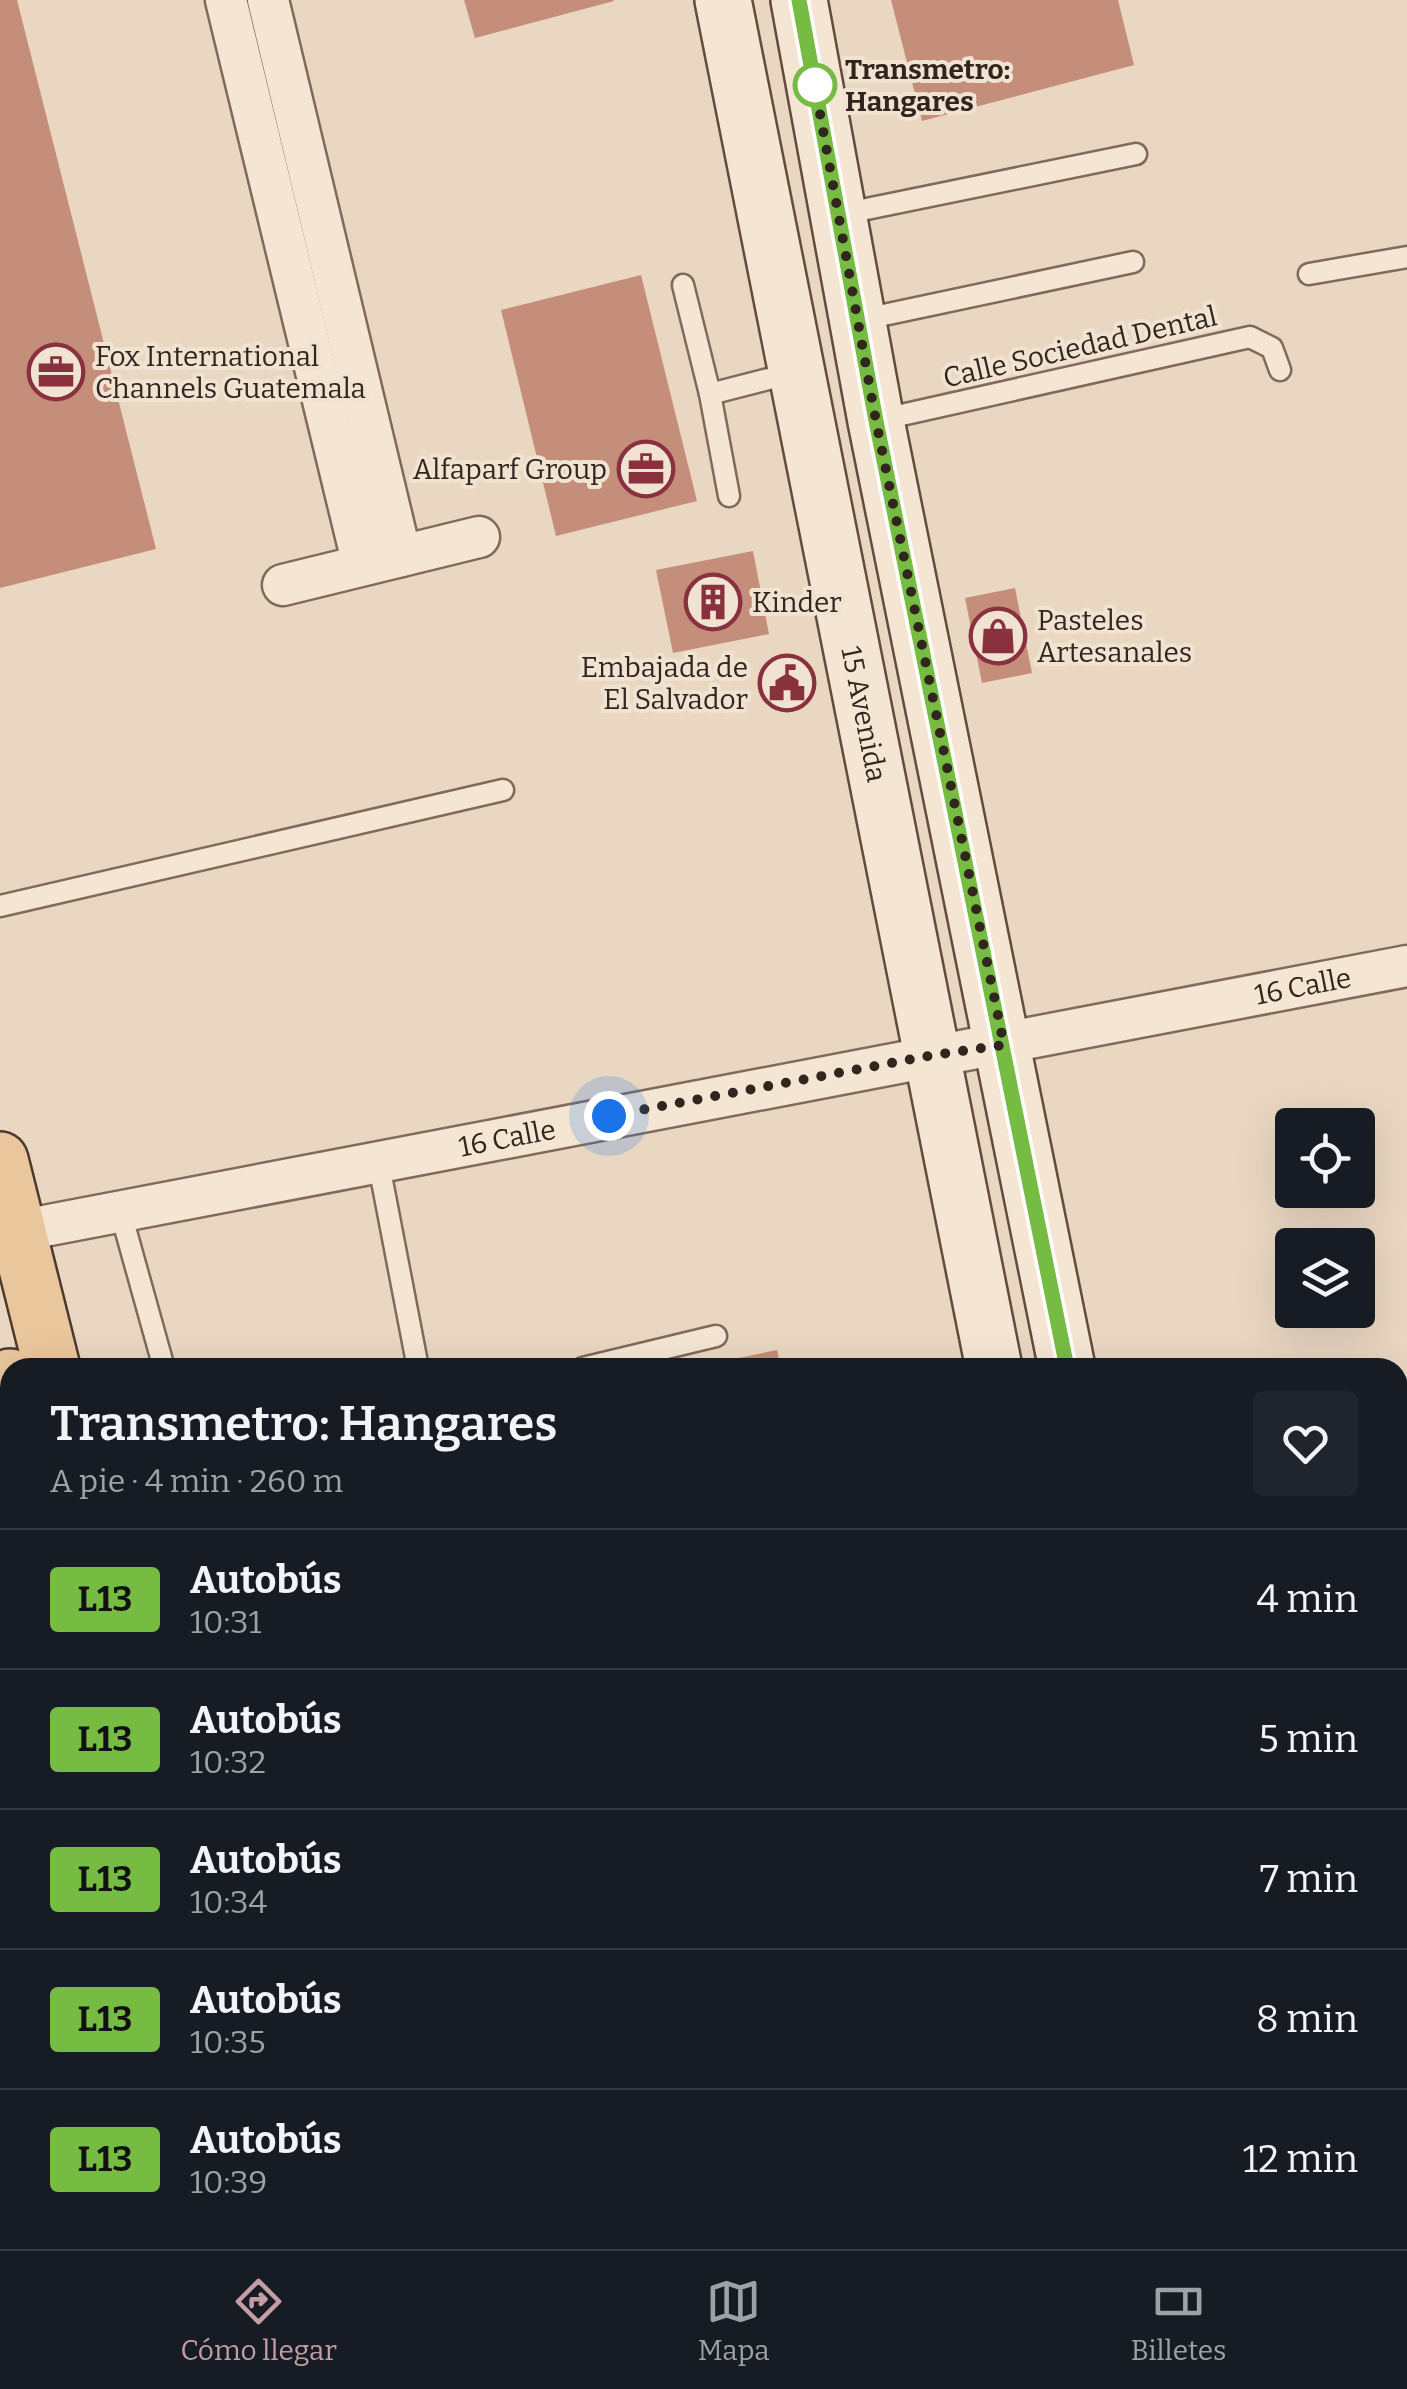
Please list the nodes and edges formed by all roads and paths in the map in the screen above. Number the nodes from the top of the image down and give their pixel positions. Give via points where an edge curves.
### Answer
1 (226, 0) edge
2 (268, 0) edge
3 (724, 0) edge
4 (799, 0) edge
5 (1136, 154) dead end
6 (840, 214) junction
7 (1407, 257) edge
8 (1133, 262) dead end
9 (1309, 274) dead end
10 (683, 285) dead end
11 (858, 321) junction
12 (1280, 370) dead end
13 (798, 372) junction
14 (710, 394) junction
15 (876, 421) junction
16 (729, 496) dead end
17 (479, 537) dead end
18 (382, 560) junction
19 (283, 585) dead end
20 (502, 790) dead end
21 (0, 906) edge
22 (1407, 966) edge
23 (1004, 1045) junction
24 (934, 1055) junction
25 (0, 1160) edge
26 (378, 1160) junction
27 (120, 1210) junction
28 (9, 1225) edge
29 (716, 1336) dead end
30 (37, 1354) edge
31 (161, 1358) edge
32 (416, 1358) edge
33 (624, 1358) edge
34 (992, 1358) edge
35 (1066, 1358) edge

1 - 18 street
2 - 18 street
3 - 13 street, 15 Avenida
4 - 6 street
5 - 6 lane
6 - 11 street
7 - 9 lane
8 - 11 lane
10 - 14 lane
11 - 15 street
12 - 15 lane, Calle Sociedad Dental via 1272,348 1250,336
13 - 14 lane
13 - 24 street, 15 Avenida
14 - 16 lane
15 - 23 street
17 - 18 street
18 - 19 street
20 - 21 lane
22 - 23 street, 16 Calle
23 - 24 street, 16 Calle
23 - 35 street
24 - 26 street, 16 Calle
24 - 34 street, 15 Avenida
25 - 28 main road
26 - 27 street, 16 Calle
26 - 32 lane
27 - 28 street, 16 Calle
27 - 31 lane
28 - 30 main road
29 - 33 lane

